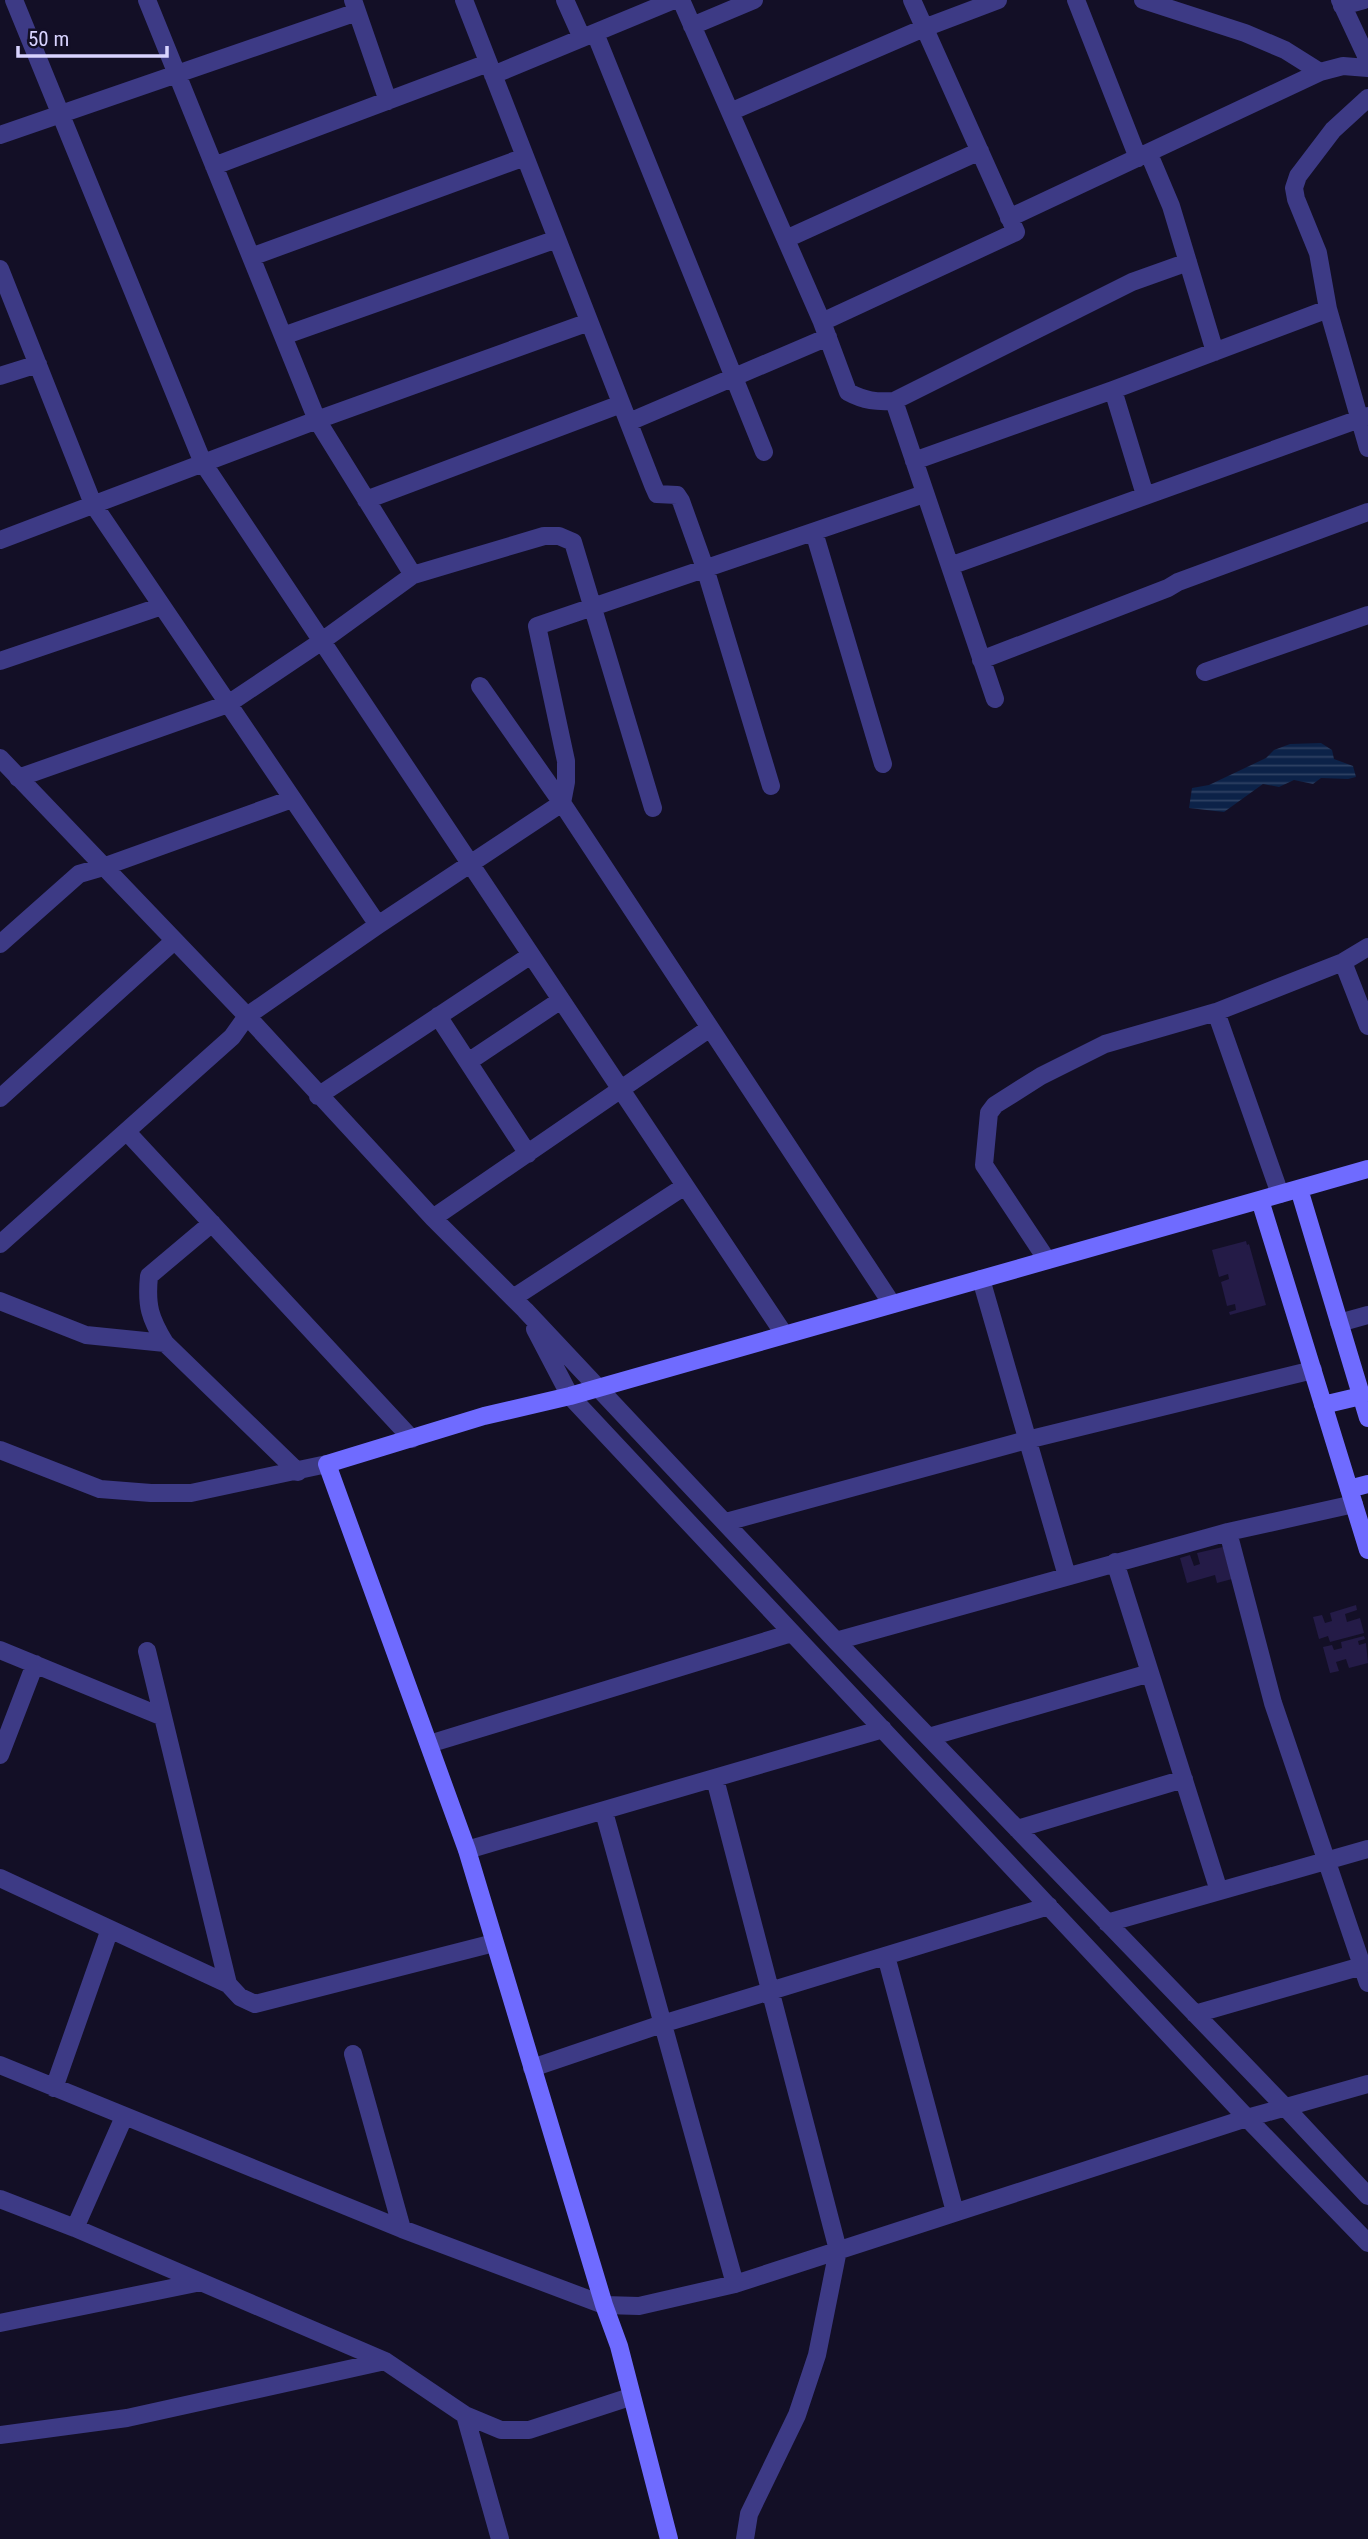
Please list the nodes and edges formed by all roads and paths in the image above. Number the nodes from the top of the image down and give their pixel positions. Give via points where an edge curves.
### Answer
1 (14, 0) edge
2 (147, 0) edge
3 (464, 0) edge
4 (565, 0) edge
5 (674, 0) edge
6 (681, 0) edge
7 (754, 0) edge
8 (912, 0) edge
9 (998, 0) edge
10 (1076, 0) edge
11 (1143, 0) edge
12 (1364, 0) edge
13 (1341, 3) edge
14 (355, 6) edge
15 (1186, 8) edge
16 (692, 26) junction
17 (924, 28) junction
18 (589, 35) junction
19 (1368, 60) edge
20 (1368, 68) edge
21 (491, 69) junction
22 (1320, 72) junction
23 (177, 74) junction
24 (1368, 99) edge
25 (388, 101) junction
26 (730, 112) junction
27 (61, 114) junction
28 (0, 135) edge
29 (980, 151) junction
30 (1143, 156) junction
31 (525, 157) junction
32 (214, 166) junction
33 (1009, 218) junction
34 (557, 239) junction
35 (786, 239) junction
36 (251, 257) junction
37 (1188, 262) junction
38 (0, 269) edge
39 (1328, 309) junction
40 (589, 323) junction
41 (825, 329) junction
42 (283, 336) junction
43 (1215, 352) junction
44 (38, 364) junction
45 (0, 376) edge
46 (734, 377) junction
47 (1113, 390) junction
48 (894, 401) junction
49 (621, 404) junction
50 (1363, 418) edge
51 (317, 420) junction
52 (629, 422) junction
53 (1368, 448) edge
54 (764, 452) dead end
55 (914, 461) junction
56 (203, 463) junction
57 (924, 494) junction
58 (1145, 495) junction
59 (366, 500) junction
60 (93, 504) junction
61 (1368, 512) edge
62 (814, 532) junction
63 (0, 540) edge
64 (950, 566) junction
65 (705, 568) junction
66 (413, 575) junction
67 (162, 606) junction
68 (594, 606) junction
69 (1368, 615) edge
70 (322, 641) junction
71 (981, 660) junction
72 (0, 661) edge
73 (1205, 672) dead end
74 (480, 686) dead end
75 (995, 699) dead end
76 (228, 704) junction
77 (0, 758) edge
78 (883, 764) dead end
79 (18, 778) junction
80 (771, 786) dead end
81 (292, 799) junction
82 (562, 803) junction
83 (653, 808) dead end
84 (470, 864) junction
85 (103, 867) junction
86 (378, 925) junction
87 (174, 942) junction
88 (0, 944) edge
89 (1368, 947) edge
90 (531, 955) junction
91 (1343, 962) junction
92 (561, 1000) junction
93 (1216, 1012) junction
94 (247, 1016) junction
95 (438, 1016) junction
96 (1368, 1026) edge
97 (710, 1028) junction
98 (468, 1062) junction
99 (621, 1090) junction
100 (318, 1096) junction
101 (0, 1098) edge
102 (127, 1132) junction
103 (528, 1154) junction
104 (1368, 1169) edge
105 (685, 1186) junction
106 (1299, 1189) junction
107 (1280, 1194) junction
108 (1260, 1200) junction
109 (433, 1218) junction
110 (212, 1223) junction
111 (0, 1244) edge
112 (1048, 1260) junction
113 (981, 1279) junction
114 (0, 1301) edge
115 (519, 1304) junction
116 (892, 1304) junction
117 (1368, 1315) edge
118 (1339, 1322) junction
119 (784, 1334) junction
120 (165, 1343) junction
121 (1313, 1370) junction
122 (598, 1388) junction
123 (570, 1396) junction
124 (1361, 1396) junction
125 (1324, 1405) junction
126 (1368, 1418) edge
127 (412, 1439) junction
128 (1027, 1440) junction
129 (0, 1450) edge
130 (327, 1464) junction
131 (298, 1472) junction
132 (1368, 1483) edge
133 (1352, 1496) junction
134 (726, 1522) junction
135 (1228, 1532) junction
136 (1368, 1550) edge
137 (1115, 1562) junction
138 (1067, 1576) junction
139 (792, 1633) junction
140 (836, 1641) junction
141 (0, 1650) edge
142 (147, 1651) dead end
143 (35, 1664) junction
144 (1150, 1673) junction
145 (163, 1717) junction
146 (883, 1729) junction
147 (929, 1737) junction
148 (429, 1744) junction
149 (0, 1755) edge
150 (715, 1779) junction
151 (1184, 1779) junction
152 (604, 1812) junction
153 (1017, 1829) junction
154 (1368, 1849) edge
155 (467, 1850) junction
156 (1326, 1860) junction
157 (0, 1878) edge
158 (1219, 1891) junction
159 (1049, 1906) junction
160 (1107, 1923) junction
161 (110, 1929) junction
162 (494, 1943) junction
163 (886, 1956) junction
164 (1365, 1974) edge
165 (228, 1984) junction
166 (772, 1991) junction
167 (1195, 2014) junction
168 (662, 2024) junction
169 (353, 2054) dead end
170 (0, 2065) edge
171 (532, 2068) junction
172 (1368, 2084) edge
173 (54, 2088) junction
174 (1285, 2107) junction
175 (124, 2117) junction
176 (1247, 2118) junction
177 (1368, 2196) edge
178 (3, 2201) edge
179 (955, 2213) junction
180 (75, 2228) junction
181 (402, 2229) junction
182 (1368, 2243) edge
183 (838, 2250) junction
184 (201, 2282) junction
185 (735, 2284) junction
186 (604, 2305) junction
187 (0, 2323) edge
188 (385, 2361) junction
189 (630, 2396) junction
190 (465, 2414) junction
191 (0, 2435) edge
192 (500, 2539) edge
193 (669, 2539) edge
194 (745, 2539) edge

1 - 27 street
2 - 23 street
3 - 21 street
4 - 18 street
5 - 18 street
6 - 16 street
7 - 16 street
8 - 17 street
9 - 17 street
10 - 30 street
11 - 15 street
12 - 13 street
13 - 19 street
14 - 23 street
14 - 25 street
15 - 22 street via 1275,46
16 - 26 street
17 - 26 street
17 - 29 street
18 - 21 street
18 - 46 street
20 - 22 street via 1343,66
21 - 25 street
21 - 31 street
22 - 30 street
23 - 27 street
23 - 32 street
24 - 39 street via 1333,130 1294,188 1318,253
25 - 32 street
26 - 35 street
27 - 28 street
27 - 56 street
29 - 33 street
29 - 35 street
30 - 33 street
30 - 37 street via 1171,206
31 - 34 street
31 - 36 street
32 - 36 street
33 - 41 street via 1016,232
34 - 40 street
34 - 42 street
35 - 41 street
36 - 42 street
37 - 43 street
37 - 48 street via 1132,282
38 - 44 street
39 - 43 street
39 - 50 street
40 - 49 street
40 - 51 street
41 - 46 street
41 - 48 street via 848,392 875,402
42 - 51 street
43 - 47 street
44 - 45 street
44 - 60 street
46 - 52 street
46 - 54 street
47 - 55 street
47 - 58 street
48 - 55 street
49 - 52 street
49 - 59 street
50 - 53 street
50 - 58 street
51 - 56 street
51 - 59 street
52 - 65 street via 657,494 677,495 681,500
55 - 57 street
56 - 60 street
56 - 70 street
57 - 62 street
57 - 64 street
58 - 64 street
59 - 66 street
60 - 63 street
60 - 67 street
61 - 71 street
62 - 65 street
62 - 78 street
64 - 71 street
65 - 68 street
65 - 80 street
66 - 68 street via 512,544 559,536 573,542
66 - 70 street
67 - 72 street
67 - 76 street
68 - 82 street via 537,626 566,761
68 - 83 street
69 - 73 street
70 - 76 street
70 - 84 street
71 - 75 street
74 - 82 street
76 - 79 street
76 - 81 street
77 - 79 street
79 - 85 street
81 - 85 street
81 - 86 street
82 - 84 street
82 - 97 street
84 - 86 street
84 - 90 street
85 - 87 street
85 - 88 street via 79,874
86 - 94 street
87 - 94 street
87 - 101 street
89 - 91 street
90 - 92 street
90 - 95 street
91 - 93 street
91 - 96 street
92 - 98 street
92 - 99 street
93 - 107 street
93 - 112 street via 1105,1044 1041,1076 989,1113 984,1165
94 - 100 street
94 - 102 street via 232,1037
95 - 98 street
95 - 100 street
97 - 99 street
97 - 116 street
98 - 103 street
99 - 103 street
99 - 105 street
100 - 109 street
102 - 110 street
102 - 111 street
103 - 109 street
104 - 106 street
105 - 115 street
105 - 119 street
106 - 107 street
106 - 118 street
107 - 108 street
108 - 112 street
108 - 121 street
109 - 115 street
110 - 120 street via 149,1276 147,1301
110 - 127 street
112 - 113 street
113 - 116 street
113 - 128 street
114 - 120 street via 86,1335
115 - 122 street
115 - 123 street
116 - 119 street
117 - 118 street
118 - 124 street
119 - 122 street
120 - 131 street
121 - 125 street
121 - 128 street
122 - 123 street
122 - 134 street
123 - 127 street
123 - 139 street
124 - 125 street
124 - 126 street
125 - 133 street
127 - 130 street
128 - 134 street
128 - 138 street
129 - 131 street via 100,1489 151,1493 191,1493
130 - 131 street
130 - 148 street
132 - 133 street
133 - 135 street
133 - 136 street
134 - 140 street
135 - 137 street
135 - 156 street via 1273,1703
137 - 138 street
137 - 144 street
138 - 140 street
139 - 146 street
139 - 148 street
140 - 147 street
141 - 143 street
142 - 145 street
143 - 145 street
143 - 149 street
144 - 147 street
144 - 151 street
145 - 165 street
146 - 150 street
146 - 159 street
147 - 153 street
148 - 155 street
150 - 152 street
150 - 166 street
151 - 153 street
151 - 158 street
152 - 155 street
152 - 168 street
153 - 160 street
154 - 156 street
155 - 162 street
156 - 158 street
156 - 164 street
157 - 161 street
158 - 160 street
159 - 163 street
159 - 176 street
160 - 167 street
161 - 165 street
161 - 173 street
162 - 165 street via 255,2004
162 - 171 street
163 - 166 street
163 - 179 street
164 - 167 street
166 - 168 street
166 - 183 street
167 - 174 street
168 - 171 street
168 - 185 street
169 - 181 street
170 - 173 street
171 - 186 street
172 - 174 street
173 - 175 street
174 - 176 street
174 - 177 street
175 - 180 street
175 - 181 street
176 - 179 street
176 - 182 street
178 - 180 street
179 - 183 street
180 - 184 street
181 - 186 street
183 - 185 street
183 - 194 street via 817,2355 797,2415 749,2514
184 - 187 street
184 - 188 street
185 - 186 street via 639,2306
186 - 189 street
188 - 190 street
188 - 191 street via 127,2418
189 - 190 street via 529,2430 501,2430
189 - 193 street
190 - 192 street

